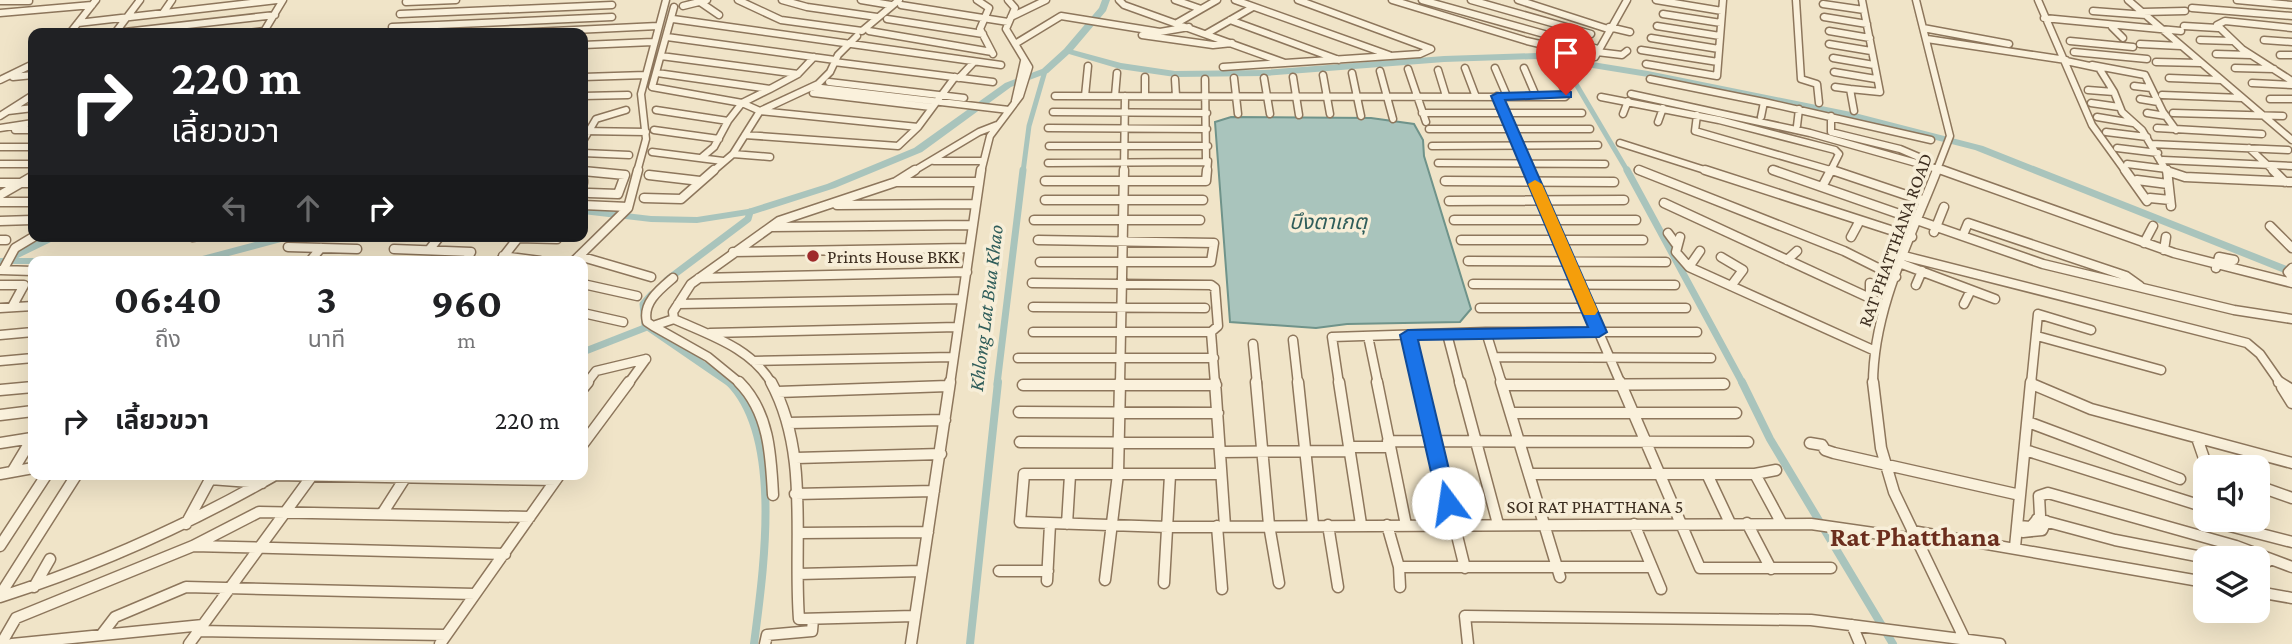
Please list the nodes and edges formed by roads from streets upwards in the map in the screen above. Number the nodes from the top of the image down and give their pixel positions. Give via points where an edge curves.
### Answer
1 (29, 0) edge
2 (140, 0) edge
3 (172, 0) edge
4 (200, 0) edge
5 (277, 0) edge
6 (284, 0) edge
7 (456, 0) edge
8 (666, 0) edge
9 (738, 0) edge
10 (782, 0) edge
11 (860, 0) edge
12 (977, 0) edge
13 (1008, 0) edge
14 (1046, 0) edge
15 (1119, 0) edge
16 (1175, 0) edge
17 (1217, 0) edge
18 (1238, 0) edge
19 (1298, 0) edge
20 (1392, 0) edge
21 (1422, 0) edge
22 (1471, 0) edge
23 (1518, 0) edge
24 (1627, 0) edge
25 (1656, 0) edge
26 (1723, 0) edge
27 (1796, 0) edge
28 (1862, 0) edge
29 (1916, 0) edge
30 (2038, 0) edge
31 (2128, 0) edge
32 (2237, 0) edge
33 (0, 1) edge
34 (255, 1) edge
35 (703, 1) edge
36 (1530, 1) edge
37 (1666, 1) edge
38 (2255, 1) edge
39 (406, 2) dead end
40 (900, 2) edge
41 (94, 3) edge
42 (225, 3) edge
43 (612, 3) edge
44 (1823, 4) dead end
45 (891, 5) junction
46 (2292, 5) edge
47 (22, 6) dead end
48 (1035, 6) junction
49 (1254, 7) junction
50 (1015, 8) junction
51 (1201, 9) junction
52 (194, 10) junction
53 (1864, 10) junction
54 (1722, 11) junction
55 (2093, 11) dead end
56 (0, 13) edge
57 (163, 13) junction
58 (2144, 13) junction
59 (400, 14) dead end
60 (1662, 14) dead end
61 (2270, 14) junction
62 (275, 15) junction
63 (719, 15) dead end
64 (1519, 15) junction
65 (2292, 16) edge
66 (127, 17) junction
67 (612, 17) junction
68 (877, 17) junction
69 (983, 17) junction
70 (1824, 18) dead end
71 (2044, 18) junction
72 (673, 19) junction
73 (887, 19) dead end
74 (1009, 20) junction
75 (1230, 20) junction
76 (78, 23) junction
77 (1177, 23) junction
78 (1721, 23) junction
79 (1867, 24) junction
80 (1506, 25) junction
81 (658, 26) junction
82 (1657, 26) dead end
83 (392, 27) dead end
84 (1189, 27) junction
85 (1609, 27) junction
86 (2112, 27) junction
87 (74, 28) edge
88 (119, 28) edge
89 (159, 28) edge
90 (267, 28) edge
91 (2218, 28) junction
92 (612, 29) junction
93 (1923, 29) junction
94 (2291, 29) edge
95 (588, 30) edge
96 (2163, 30) junction
97 (869, 31) dead end
98 (1176, 32) junction
99 (1630, 32) dead end
100 (1829, 32) dead end
101 (983, 34) junction
102 (1206, 34) junction
103 (1591, 34) dead end
104 (1142, 35) dead end
105 (856, 36) dead end
106 (1720, 36) junction
107 (667, 37) junction
108 (1651, 38) dead end
109 (1870, 38) junction
110 (2123, 38) dead end
111 (1927, 39) junction
112 (2200, 40) dead end
113 (2264, 40) dead end
114 (1180, 41) junction
115 (2070, 41) dead end
116 (2232, 41) junction
117 (653, 42) junction
118 (2292, 42) edge
119 (1014, 43) junction
120 (1232, 43) junction
121 (848, 44) junction
122 (1829, 44) dead end
123 (2009, 44) dead end
124 (588, 45) edge
125 (2104, 45) junction
126 (2181, 46) junction
127 (1598, 49) junction
128 (1719, 49) junction
129 (1641, 50) dead end
130 (1627, 51) dead end
131 (1871, 51) junction
132 (992, 52) junction
133 (2074, 52) dead end
134 (2216, 54) dead end
135 (2251, 55) junction
136 (2280, 55) dead end
137 (2292, 55) edge
138 (661, 56) junction
139 (1392, 56) junction
140 (814, 57) junction
141 (1832, 58) dead end
142 (2116, 58) junction
143 (2066, 60) junction
144 (2147, 60) dead end
145 (834, 61) junction
146 (1342, 61) junction
147 (974, 62) junction
148 (1718, 62) junction
149 (2157, 62) dead end
150 (2201, 63) junction
151 (1646, 64) dead end
152 (1289, 65) junction
153 (1552, 65) dead end
154 (1874, 65) junction
155 (2092, 65) junction
156 (28, 66) edge
157 (1088, 66) dead end
158 (1223, 68) dead end
159 (1465, 68) dead end
160 (1494, 68) dead end
161 (1524, 68) dead end
162 (2235, 68) dead end
163 (1408, 69) dead end
164 (2275, 69) junction
165 (1438, 70) dead end
166 (2126, 70) junction
167 (1380, 71) dead end
168 (1834, 72) dead end
169 (657, 73) junction
170 (1116, 73) dead end
171 (1352, 73) dead end
172 (798, 74) junction
173 (646, 75) junction
174 (1323, 75) dead end
175 (28, 76) edge
176 (588, 77) edge
177 (1145, 77) dead end
178 (1293, 77) dead end
179 (957, 78) junction
180 (1234, 78) dead end
181 (1264, 78) dead end
182 (2169, 78) dead end
183 (2, 79) edge
184 (1175, 79) dead end
185 (1205, 79) dead end
186 (1650, 79) dead end
187 (1876, 79) junction
188 (2221, 80) junction
189 (829, 82) dead end
190 (993, 82) dead end
191 (1665, 82) junction
192 (2252, 83) dead end
193 (2292, 83) edge
194 (2134, 86) dead end
195 (1835, 87) dead end
196 (2151, 88) junction
197 (770, 89) junction
198 (1697, 89) junction
199 (1850, 89) junction
200 (813, 90) junction
201 (2088, 90) dead end
202 (2114, 92) junction
203 (864, 93) junction
204 (628, 94) dead end
205 (1631, 94) dead end
206 (588, 96) edge
207 (1055, 96) dead end
208 (1085, 96) junction
209 (1120, 96) junction
210 (1145, 96) junction
211 (1176, 96) junction
212 (1206, 96) junction
213 (1236, 96) junction
214 (1267, 96) junction
215 (1296, 96) junction
216 (1327, 96) junction
217 (1357, 96) junction
218 (1386, 96) junction
219 (1416, 96) junction
220 (1446, 96) junction
221 (1502, 96) junction
222 (1536, 96) junction
223 (1660, 96) dead end
224 (1731, 96) junction
225 (1476, 97) junction
226 (1601, 97) dead end
227 (28, 98) edge
228 (964, 98) dead end
229 (2160, 98) junction
230 (2242, 98) junction
231 (2140, 99) dead end
232 (2270, 99) dead end
233 (2292, 100) edge
234 (935, 101) junction
235 (1628, 102) junction
236 (1764, 102) junction
237 (742, 103) junction
238 (1693, 103) dead end
239 (1819, 103) dead end
240 (2091, 103) dead end
241 (2119, 107) junction
242 (1663, 108) junction
243 (28, 109) edge
244 (1799, 109) junction
245 (626, 110) dead end
246 (656, 110) dead end
247 (1009, 110) junction
248 (1728, 110) dead end
249 (7, 111) junction
250 (760, 111) junction
251 (1854, 111) dead end
252 (1053, 112) dead end
253 (1125, 113) junction
254 (1207, 113) junction
255 (1422, 113) junction
256 (1504, 113) junction
257 (1582, 113) dead end
258 (2147, 113) dead end
259 (1238, 114) dead end
260 (1270, 114) dead end
261 (1330, 114) dead end
262 (1623, 114) dead end
263 (2170, 114) junction
264 (1299, 115) dead end
265 (1697, 115) junction
266 (0, 116) edge
267 (1361, 116) dead end
268 (1831, 116) junction
269 (2262, 116) junction
270 (1761, 117) dead end
271 (2097, 117) dead end
272 (2283, 117) dead end
273 (1393, 119) dead end
274 (728, 121) junction
275 (1658, 122) dead end
276 (2136, 123) junction
277 (28, 124) edge
278 (997, 125) junction
279 (1797, 126) dead end
280 (918, 127) junction
281 (0, 128) edge
282 (588, 128) edge
283 (1048, 128) dead end
284 (2157, 128) dead end
285 (1125, 129) junction
286 (1206, 129) junction
287 (1512, 129) junction
288 (1590, 129) dead end
289 (2278, 129) junction
290 (28, 130) edge
291 (648, 130) junction
292 (2176, 130) junction
293 (2292, 130) edge
294 (588, 131) edge
295 (2106, 132) dead end
296 (2262, 134) dead end
297 (745, 135) junction
298 (719, 139) junction
299 (1931, 140) dead end
300 (964, 141) junction
301 (988, 141) junction
302 (2149, 141) junction
303 (2292, 141) edge
304 (1620, 143) dead end
305 (1519, 145) junction
306 (1598, 145) dead end
307 (1049, 146) dead end
308 (1124, 146) junction
309 (1208, 146) junction
310 (1432, 146) dead end
311 (0, 147) edge
312 (28, 147) edge
313 (2117, 148) dead end
314 (2249, 148) junction
315 (2288, 150) dead end
316 (588, 152) edge
317 (652, 152) dead end
318 (2158, 153) junction
319 (733, 154) junction
320 (629, 155) dead end
321 (769, 157) dead end
322 (701, 158) junction
323 (2163, 160) junction
324 (723, 161) junction
325 (931, 161) junction
326 (983, 161) junction
327 (1208, 161) junction
328 (1048, 163) dead end
329 (1124, 163) junction
330 (1438, 163) dead end
331 (1526, 163) junction
332 (0, 164) edge
333 (28, 164) edge
334 (1605, 164) dead end
335 (2127, 164) dead end
336 (2266, 165) junction
337 (2292, 166) edge
338 (1935, 168) junction
339 (1638, 170) dead end
340 (1772, 170) dead end
341 (1831, 170) junction
342 (2167, 170) junction
343 (588, 171) edge
344 (649, 175) dead end
345 (28, 179) edge
346 (2137, 180) dead end
347 (700, 181) junction
348 (1045, 181) dead end
349 (1123, 181) junction
350 (1445, 181) dead end
351 (896, 182) junction
352 (979, 182) junction
353 (1534, 182) junction
354 (1614, 182) dead end
355 (0, 183) edge
356 (20, 183) junction
357 (28, 183) edge
358 (2168, 184) junction
359 (2290, 184) edge
360 (1742, 185) dead end
361 (1822, 187) junction
362 (589, 193) dead end
363 (0, 195) edge
364 (644, 198) dead end
365 (1045, 200) dead end
366 (1123, 200) junction
367 (1203, 200) dead end
368 (1542, 200) junction
369 (1624, 200) dead end
370 (1449, 201) dead end
371 (1924, 201) junction
372 (0, 202) edge
373 (28, 202) edge
374 (975, 204) junction
375 (1664, 204) dead end
376 (588, 205) edge
377 (827, 205) junction
378 (1944, 207) dead end
379 (627, 208) junction
380 (1200, 219) dead end
381 (1918, 219) junction
382 (0, 220) edge
383 (28, 220) edge
384 (1034, 220) dead end
385 (1124, 220) junction
386 (1454, 220) dead end
387 (1550, 220) junction
388 (1636, 220) dead end
389 (1858, 224) junction
390 (971, 225) junction
391 (2153, 226) dead end
392 (2270, 226) dead end
393 (768, 227) junction
394 (1936, 229) junction
395 (1668, 233) dead end
396 (1963, 235) junction
397 (1852, 237) dead end
398 (2166, 237) dead end
399 (1911, 239) junction
400 (28, 240) edge
401 (1038, 240) dead end
402 (1123, 240) junction
403 (1461, 240) dead end
404 (1559, 240) junction
405 (1643, 240) dead end
406 (435, 242) edge
407 (515, 242) edge
408 (2144, 243) junction
409 (288, 247) dead end
410 (321, 248) junction
411 (968, 248) junction
412 (2292, 248) edge
413 (357, 249) dead end
414 (394, 249) dead end
415 (429, 250) junction
416 (2164, 250) junction
417 (1700, 251) dead end
418 (1797, 251) dead end
419 (733, 252) junction
420 (314, 256) edge
421 (469, 256) edge
422 (504, 256) edge
423 (579, 256) edge
424 (1721, 257) dead end
425 (1787, 260) junction
426 (1903, 260) junction
427 (2234, 260) dead end
428 (1468, 261) dead end
429 (588, 262) edge
430 (1040, 262) dead end
431 (1122, 262) junction
432 (1569, 262) junction
433 (1666, 262) dead end
434 (1689, 267) junction
435 (2216, 268) junction
436 (2, 270) edge
437 (28, 271) edge
438 (1922, 271) junction
439 (967, 272) junction
440 (1850, 275) dead end
441 (651, 277) dead end
442 (1896, 277) junction
443 (673, 278) dead end
444 (699, 278) junction
445 (1870, 282) dead end
446 (1032, 283) dead end
447 (2292, 283) edge
448 (1121, 284) junction
449 (1474, 284) dead end
450 (1578, 284) junction
451 (0, 285) edge
452 (588, 285) edge
453 (1675, 285) dead end
454 (1916, 285) dead end
455 (1731, 286) junction
456 (1849, 288) junction
457 (2143, 288) junction
458 (2032, 289) junction
459 (1971, 290) junction
460 (637, 296) dead end
461 (1870, 298) junction
462 (961, 299) junction
463 (1995, 299) dead end
464 (2031, 299) dead end
465 (678, 304) junction
466 (1885, 304) junction
467 (1964, 304) dead end
468 (28, 306) edge
469 (12, 307) junction
470 (1033, 307) dead end
471 (1588, 307) junction
472 (0, 308) edge
473 (1121, 308) junction
474 (1205, 308) dead end
475 (1480, 308) dead end
476 (1686, 308) dead end
477 (588, 314) edge
478 (674, 319) junction
479 (2292, 319) edge
480 (624, 322) dead end
481 (653, 326) junction
482 (957, 327) junction
483 (2091, 330) dead end
484 (1121, 331) junction
485 (28, 332) edge
486 (1033, 332) dead end
487 (1211, 332) junction
488 (1486, 332) junction
489 (1599, 332) junction
490 (1697, 332) dead end
491 (707, 333) junction
492 (0, 334) edge
493 (1447, 334) junction
494 (1408, 335) junction
495 (1368, 336) junction
496 (2037, 336) junction
497 (1293, 340) dead end
498 (1253, 344) dead end
499 (1873, 350) junction
500 (953, 357) junction
501 (1494, 357) junction
502 (28, 358) edge
503 (1018, 358) dead end
504 (1119, 358) junction
505 (1214, 358) junction
506 (1611, 358) junction
507 (1711, 358) dead end
508 (0, 361) edge
509 (753, 361) junction
510 (2161, 370) dead end
511 (588, 381) edge
512 (1118, 384) junction
513 (1724, 384) dead end
514 (2032, 384) junction
515 (1023, 385) dead end
516 (1216, 385) junction
517 (1503, 385) junction
518 (1621, 385) junction
519 (948, 386) junction
520 (28, 387) edge
521 (2282, 387) junction
522 (0, 390) edge
523 (2292, 390) edge
524 (778, 392) junction
525 (2292, 404) edge
526 (28, 412) edge
527 (1019, 412) dead end
528 (1119, 412) junction
529 (1512, 413) junction
530 (1632, 413) junction
531 (1736, 413) dead end
532 (1218, 414) junction
533 (0, 415) edge
534 (945, 420) junction
535 (2028, 422) junction
536 (788, 423) junction
537 (588, 437) edge
538 (28, 438) edge
539 (2197, 438) junction
540 (1432, 441) junction
541 (1476, 441) junction
542 (1020, 442) dead end
543 (1522, 442) junction
544 (1748, 442) dead end
545 (0, 443) edge
546 (1644, 443) junction
547 (1810, 443) dead end
548 (1118, 444) junction
549 (1389, 444) junction
550 (28, 445) edge
551 (1220, 448) junction
552 (1349, 449) junction
553 (2025, 450) junction
554 (1263, 452) junction
555 (1304, 452) junction
556 (941, 454) junction
557 (2203, 455) edge
558 (796, 458) junction
559 (2292, 463) edge
560 (1886, 465) junction
561 (28, 469) edge
562 (1776, 470) dead end
563 (12, 472) junction
564 (0, 474) edge
565 (1118, 474) junction
566 (1221, 474) junction
567 (1531, 474) junction
568 (1657, 474) junction
569 (1707, 474) junction
570 (1755, 474) junction
571 (1070, 475) junction
572 (1170, 475) junction
573 (2180, 479) dead end
574 (43, 480) edge
575 (74, 480) edge
576 (209, 480) edge
577 (245, 480) edge
578 (266, 480) edge
579 (309, 480) edge
580 (404, 480) edge
581 (556, 480) edge
582 (262, 482) junction
583 (2270, 490) edge
584 (934, 491) junction
585 (795, 494) junction
586 (773, 495) dead end
587 (2020, 495) junction
588 (2292, 498) edge
589 (2193, 503) edge
590 (285, 513) junction
591 (382, 514) junction
592 (530, 517) junction
593 (2041, 518) junction
594 (1679, 523) junction
595 (1730, 523) junction
596 (1747, 523) junction
597 (1050, 524) junction
598 (1067, 524) junction
599 (1313, 524) junction
600 (1328, 524) junction
601 (1361, 524) junction
602 (1453, 524) junction
603 (1498, 524) junction
604 (1544, 524) junction
605 (1634, 524) junction
606 (1782, 524) junction
607 (1269, 525) junction
608 (1387, 525) junction
609 (1406, 525) junction
610 (185, 526) junction
611 (1113, 526) junction
612 (1221, 526) junction
613 (1168, 527) junction
614 (2017, 529) junction
615 (928, 532) junction
616 (2253, 532) edge
617 (799, 533) junction
618 (1914, 535) junction
619 (2292, 542) edge
620 (0, 546) edge
621 (193, 546) junction
622 (2236, 546) edge
623 (2015, 547) junction
624 (258, 550) junction
625 (505, 554) junction
626 (2193, 555) edge
627 (50, 559) dead end
628 (2270, 565) edge
629 (1399, 567) junction
630 (2292, 567) edge
631 (1465, 568) junction
632 (1652, 568) junction
633 (1831, 568) dead end
634 (1771, 569) junction
635 (922, 571) junction
636 (999, 571) dead end
637 (798, 573) junction
638 (1559, 573) junction
639 (1105, 580) dead end
640 (2193, 580) edge
641 (1164, 583) dead end
642 (1279, 583) dead end
643 (34, 587) junction
644 (1338, 587) dead end
645 (1400, 587) dead end
646 (229, 589) junction
647 (1223, 589) dead end
648 (1661, 589) dead end
649 (475, 594) junction
650 (2270, 594) edge
651 (0, 596) edge
652 (2292, 598) edge
653 (914, 616) junction
654 (813, 619) junction
655 (1852, 625) junction
656 (200, 628) junction
657 (102, 634) junction
658 (443, 640) edge
659 (1966, 642) edge
660 (1, 644) edge
661 (12, 644) edge
662 (189, 644) edge
663 (765, 644) edge
664 (911, 644) edge
665 (1468, 644) edge
666 (1860, 644) edge
667 (2000, 644) edge

1 - 33 street
1 - 47 street
2 - 66 street
3 - 57 street
4 - 52 street
5 - 34 street
6 - 62 street
7 - 39 street
8 - 81 street
9 - 68 street via 775,18 862,31
10 - 68 street
11 - 45 street
12 - 69 street via 989,8
13 - 50 street
14 - 48 street
15 - 77 street
16 - 51 street
17 - 51 street
18 - 49 street
19 - 139 street via 1431,48 1420,54
20 - 127 street via 1540,45 1595,57
21 - 80 street
22 - 64 street
23 - 36 street
24 - 85 street
25 - 37 street
26 - 54 street
27 - 239 street via 1801,79 1817,84
28 - 53 street
29 - 93 street, RAT PHATTHANA ROAD
30 - 71 street
31 - 58 street
32 - 38 street
34 - 42 street
35 - 63 street
35 - 72 street via 681,5
36 - 85 street
37 - 54 street
38 - 46 street
38 - 61 street
40 - 45 street
40 - 69 street
41 - 56 street
41 - 76 street
42 - 52 street
43 - 59 street
43 - 67 street
44 - 53 street
45 - 68 street
48 - 50 street
48 - 74 street
49 - 75 street
49 - 139 street
50 - 74 street
51 - 77 street
52 - 57 street
53 - 79 street
54 - 78 street
55 - 58 street
57 - 66 street
58 - 61 street
58 - 96 street
60 - 78 street
61 - 65 street
61 - 94 street
62 - 89 street
62 - 90 street
64 - 80 street
64 - 103 street
66 - 76 street
66 - 88 street
67 - 83 street
67 - 92 street
69 - 74 street
69 - 101 street
70 - 79 street
71 - 86 street
71 - 143 street
72 - 107 street
72 - 121 street
73 - 101 street
74 - 119 street via 1006,29
75 - 102 street
75 - 146 street
76 - 87 street
77 - 84 street
78 - 106 street
79 - 109 street
80 - 127 street
81 - 92 street
81 - 117 street
82 - 106 street
84 - 98 street
84 - 102 street
85 - 99 street
85 - 127 street
86 - 96 street
86 - 110 street
91 - 94 street via 2218,22 2225,22
91 - 96 street
91 - 116 street
92 - 95 street
93 - 111 street, RAT PHATTHANA ROAD
93 - 123 street
96 - 126 street
97 - 132 street
98 - 114 street via 1183,36
98 - 119 street via 1056,16
100 - 109 street
101 - 132 street
102 - 120 street
104 - 114 street
105 - 121 street
106 - 128 street
107 - 138 street
107 - 140 street
108 - 128 street
109 - 131 street
111 - 143 street
111 - 338 street, RAT PHATTHANA ROAD via 1950,134
112 - 116 street
113 - 118 street
114 - 120 street
115 - 125 street
116 - 135 street
117 - 124 street
117 - 173 street
119 - 247 street via 1025,65
120 - 152 street
121 - 145 street
121 - 147 street
122 - 131 street
125 - 126 street
125 - 142 street
126 - 150 street
127 - 130 street via 1622,55
128 - 148 street
129 - 148 street
131 - 154 street
132 - 147 street via 998,63
133 - 142 street
134 - 135 street
135 - 164 street
136 - 137 street
138 - 169 street
138 - 172 street
139 - 146 street
140 - 145 street
140 - 172 street
141 - 154 street
142 - 144 street
142 - 166 street
143 - 155 street
143 - 358 street via 2092,125 2149,199 2171,203
145 - 179 street
145 - 200 street
146 - 152 street
147 - 179 street
148 - 151 street via 1717,79
149 - 150 street
150 - 188 street
152 - 158 street
153 - 222 street via 1566,96
154 - 187 street
155 - 166 street
155 - 202 street via 2099,68
156 - 183 street
157 - 208 street
159 - 225 street
160 - 221 street
161 - 222 street
162 - 164 street
163 - 219 street
164 - 193 street
165 - 220 street
166 - 196 street via 2145,75
167 - 218 street
168 - 187 street
169 - 197 street
169 - 237 street via 655,90
170 - 209 street
171 - 217 street
172 - 197 street
173 - 176 street
173 - 291 street via 641,94
174 - 216 street
175 - 183 street
177 - 210 street
178 - 215 street
179 - 190 street
179 - 234 street
180 - 213 street
181 - 214 street
182 - 188 street
184 - 211 street
185 - 212 street
186 - 191 street
187 - 199 street via 1879,93
188 - 230 street
189 - 203 street
191 - 198 street
191 - 223 street
192 - 193 street
194 - 196 street
195 - 199 street
196 - 229 street
197 - 237 street
198 - 224 street
198 - 238 street
199 - 251 street
200 - 203 street
200 - 250 street
201 - 202 street
202 - 241 street
203 - 234 street
203 - 234 street
204 - 206 street
205 - 338 street via 1735,115
207 - 208 street
208 - 209 street
209 - 210 street
209 - 253 street
210 - 211 street
211 - 212 street
212 - 213 street
212 - 254 street
213 - 214 street
213 - 259 street
214 - 215 street
214 - 260 street
215 - 216 street
215 - 264 street
216 - 217 street
216 - 261 street
217 - 218 street
217 - 267 street
218 - 219 street
218 - 273 street
219 - 220 street
219 - 255 street
220 - 225 street
221 - 222 street
221 - 225 street
221 - 256 street
224 - 236 street
224 - 248 street
226 - 235 street
227 - 249 street
228 - 234 street
229 - 230 street
229 - 231 street
229 - 263 street
230 - 269 street
232 - 233 street
234 - 247 street
234 - 280 street
235 - 242 street
235 - 262 street
236 - 244 street
236 - 270 street
237 - 250 street
237 - 274 street
240 - 241 street
241 - 276 street
242 - 265 street
242 - 275 street
243 - 249 street
244 - 268 street
244 - 279 street
245 - 282 street via 600,117
246 - 274 street
247 - 278 street
249 - 266 street
250 - 280 street
250 - 297 street
252 - 253 street
253 - 254 street
253 - 285 street
254 - 286 street
255 - 256 street
255 - 287 street via 1427,126
256 - 257 street
256 - 287 street
258 - 263 street
263 - 269 street
263 - 292 street
265 - 341 street via 1695,131
265 - 341 street via 1835,150 1839,154
268 - 299 street
268 - 338 street via 1831,132 1899,149
269 - 272 street
269 - 289 street
271 - 276 street
274 - 298 street
276 - 302 street
277 - 281 street
278 - 300 street
278 - 301 street
280 - 297 street via 896,146
281 - 290 street
283 - 285 street
284 - 292 street
285 - 286 street
285 - 308 street
286 - 309 street
287 - 288 street
287 - 305 street
289 - 293 street
289 - 303 street
291 - 294 street
291 - 298 street
291 - 379 street
292 - 296 street
295 - 302 street
297 - 319 street
298 - 322 street
300 - 301 street
300 - 325 street
301 - 326 street
302 - 314 street
302 - 318 street
304 - 399 street via 1636,144
305 - 306 street
305 - 310 street
305 - 331 street
307 - 308 street
308 - 309 street
308 - 329 street
309 - 327 street
311 - 312 street
313 - 318 street
314 - 315 street
314 - 336 street
316 - 320 street
317 - 322 street
318 - 323 street
319 - 321 street
319 - 324 street
322 - 324 street
323 - 336 street
323 - 342 street
324 - 347 street
325 - 326 street
325 - 351 street
326 - 352 street
327 - 329 street
327 - 349 street via 1206,181
328 - 329 street
329 - 349 street
330 - 331 street
331 - 334 street
331 - 353 street
332 - 333 street
335 - 342 street
336 - 337 street
336 - 359 street
338 - 371 street, RAT PHATTHANA ROAD
338 - 408 street
339 - 442 street via 1844,251
340 - 361 street
341 - 361 street
341 - 371 street
342 - 358 street
342 - 359 street via 2185,177
343 - 362 street via 625,175 618,194
344 - 347 street
345 - 356 street
346 - 358 street
347 - 364 street via 678,200
348 - 349 street
349 - 366 street
350 - 353 street
351 - 352 street
351 - 377 street
352 - 374 street
353 - 354 street
353 - 368 street
355 - 356 street
356 - 357 street
356 - 363 street
360 - 389 street
361 - 381 street
365 - 366 street
366 - 367 street
366 - 385 street
368 - 369 street
368 - 370 street
368 - 387 street
371 - 381 street, RAT PHATTHANA ROAD
372 - 373 street
374 - 377 street
374 - 390 street
375 - 425 street
376 - 379 street
377 - 393 street
378 - 394 street
379 - 423 street
380 - 385 street
381 - 394 street
381 - 399 street, RAT PHATTHANA ROAD
382 - 383 street
384 - 385 street
385 - 402 street
386 - 387 street
387 - 388 street
387 - 404 street
389 - 397 street
389 - 399 street
390 - 393 street
390 - 411 street
391 - 408 street
392 - 412 street
393 - 419 street
394 - 396 street
395 - 434 street via 1678,241 1679,259
396 - 457 street via 2043,264
396 - 457 street via 1968,223 2126,276
398 - 416 street
399 - 426 street, RAT PHATTHANA ROAD
400 - 436 street via 15,248
401 - 402 street
402 - 431 street
402 - 431 street via 1214,243 1211,262
403 - 404 street
404 - 405 street
404 - 432 street
406 - 415 street
407 - 422 street
408 - 416 street
409 - 410 street
410 - 413 street
410 - 420 street
411 - 419 street
411 - 439 street
414 - 415 street
415 - 421 street via 471,252
416 - 435 street
417 - 434 street
418 - 425 street
419 - 444 street
424 - 455 street via 1743,270
425 - 456 street via 1825,272
426 - 438 street
426 - 442 street, RAT PHATTHANA ROAD
426 - 458 street via 1985,274
427 - 435 street via 2219,257
428 - 432 street
429 - 441 street
430 - 431 street
431 - 448 street
432 - 433 street
432 - 450 street
434 - 455 street
435 - 447 street
436 - 437 street
438 - 454 street
438 - 459 street
439 - 444 street
439 - 462 street
440 - 456 street
442 - 466 street, RAT PHATTHANA ROAD
443 - 481 street via 646,305 647,322
444 - 465 street
445 - 461 street
446 - 448 street
448 - 473 street
448 - 487 street via 1213,286 1219,326
449 - 450 street
450 - 453 street
450 - 471 street
451 - 469 street via 24,285
452 - 460 street
455 - 499 street
456 - 461 street
457 - 479 street
458 - 464 street
458 - 521 street via 2246,343 2261,352
459 - 463 street
459 - 467 street
461 - 466 street
462 - 465 street
462 - 482 street
465 - 478 street
466 - 499 street, RAT PHATTHANA ROAD
468 - 469 street
469 - 472 street
470 - 473 street
471 - 475 street
471 - 476 street
471 - 489 street
473 - 474 street
473 - 484 street
477 - 480 street
478 - 481 street
478 - 491 street
481 - 586 street via 698,350 750,390 765,419 774,467
482 - 491 street
482 - 500 street
483 - 496 street via 2038,314
484 - 486 street
484 - 487 street
484 - 504 street
485 - 492 street
487 - 505 street
488 - 489 street
488 - 493 street
488 - 501 street
489 - 490 street
489 - 506 street
491 - 509 street
493 - 494 street
493 - 541 street
494 - 495 street
494 - 540 street
495 - 549 street
495 - 552 street via 1331,339
496 - 510 street
496 - 514 street
497 - 555 street
498 - 554 street
499 - 560 street, RAT PHATTHANA ROAD via 1873,384
500 - 509 street
500 - 519 street
501 - 506 street
501 - 517 street
502 - 508 street
503 - 504 street
504 - 505 street
504 - 512 street
505 - 516 street
506 - 507 street
506 - 518 street
509 - 524 street
511 - 537 street via 596,371 646,359
512 - 515 street
512 - 516 street
512 - 528 street
513 - 518 street
514 - 535 street
514 - 539 street via 2091,409
516 - 532 street
517 - 518 street
517 - 529 street
518 - 530 street
519 - 524 street
519 - 534 street
520 - 522 street
521 - 523 street
521 - 525 street
524 - 536 street
526 - 533 street
527 - 528 street
528 - 532 street
528 - 548 street
529 - 530 street
529 - 543 street
530 - 531 street
530 - 546 street
532 - 551 street
534 - 536 street
534 - 556 street
535 - 553 street
535 - 573 street
536 - 558 street
538 - 545 street
539 - 557 street
539 - 559 street
540 - 541 street
540 - 549 street
540 - 602 street
541 - 543 street
541 - 603 street
542 - 548 street
543 - 546 street
543 - 567 street
544 - 546 street
546 - 568 street
547 - 560 street
548 - 551 street
548 - 565 street
549 - 552 street
549 - 609 street
550 - 563 street
551 - 554 street
551 - 566 street
552 - 555 street
552 - 601 street
553 - 587 street
553 - 589 street
554 - 555 street
554 - 607 street
555 - 599 street
556 - 558 street
556 - 584 street
558 - 585 street
560 - 587 street
560 - 618 street, RAT PHATTHANA ROAD
561 - 563 street
562 - 570 street
563 - 564 street
565 - 571 street
565 - 572 street
565 - 611 street
566 - 572 street
566 - 612 street
567 - 568 street
567 - 604 street
568 - 569 street
568 - 594 street
569 - 570 street
569 - 595 street
570 - 606 street
571 - 597 street, SOI RAT PHATTHANA 5 via 1023,475 1021,523
571 - 598 street
572 - 613 street
574 - 620 street
575 - 651 street
576 - 610 street
577 - 582 street
578 - 582 street
579 - 590 street
580 - 591 street
581 - 592 street
582 - 610 street
583 - 588 street
584 - 585 street
584 - 615 street
585 - 617 street
587 - 614 street
590 - 591 street
590 - 621 street via 255,513
590 - 624 street
591 - 592 street
592 - 625 street
593 - 614 street via 2042,530
593 - 622 street via 2039,496 2048,493
593 - 626 street
594 - 595 street, SOI RAT PHATTHANA 5
594 - 605 street, SOI RAT PHATTHANA 5
594 - 634 street via 1701,569
595 - 596 street, SOI RAT PHATTHANA 5
596 - 606 street, SOI RAT PHATTHANA 5
596 - 634 street
597 - 598 street, SOI RAT PHATTHANA 5
597 - 636 street via 1048,576
598 - 611 street, SOI RAT PHATTHANA 5
599 - 600 street, SOI RAT PHATTHANA 5
599 - 607 street, SOI RAT PHATTHANA 5
600 - 601 street, SOI RAT PHATTHANA 5
600 - 644 street
601 - 608 street, SOI RAT PHATTHANA 5
602 - 603 street, SOI RAT PHATTHANA 5
602 - 609 street, SOI RAT PHATTHANA 5
602 - 631 street
603 - 604 street, SOI RAT PHATTHANA 5
604 - 605 street, SOI RAT PHATTHANA 5
604 - 638 street
605 - 632 street
606 - 618 street, SOI RAT PHATTHANA 5 via 1826,524
607 - 612 street, SOI RAT PHATTHANA 5
607 - 642 street
608 - 609 street, SOI RAT PHATTHANA 5
608 - 629 street
610 - 643 street
611 - 613 street, SOI RAT PHATTHANA 5
611 - 639 street
612 - 613 street, SOI RAT PHATTHANA 5
612 - 647 street
613 - 641 street
614 - 623 street
615 - 617 street
615 - 635 street
616 - 619 street
617 - 637 street
618 - 623 street, SOI RAT PHATTHANA 5
618 - 659 street, RAT PHATTHANA ROAD
621 - 624 street
621 - 660 street via 16,618
623 - 640 street, SOI RAT PHATTHANA 5
624 - 625 street
624 - 646 street
625 - 649 street
627 - 643 street
628 - 630 street
629 - 631 street
629 - 645 street
631 - 638 street
632 - 638 street
632 - 648 street
633 - 634 street
635 - 637 street
635 - 653 street
637 - 654 street via 799,619
643 - 651 street
646 - 649 street
646 - 656 street
646 - 657 street via 178,589 115,617
649 - 658 street
650 - 652 street
653 - 654 street
653 - 664 street
654 - 663 street via 812,631 767,635
655 - 659 street
655 - 665 street via 1811,620 1465,616
655 - 666 street
656 - 657 street
656 - 658 street
656 - 662 street
657 - 661 street
659 - 667 street

